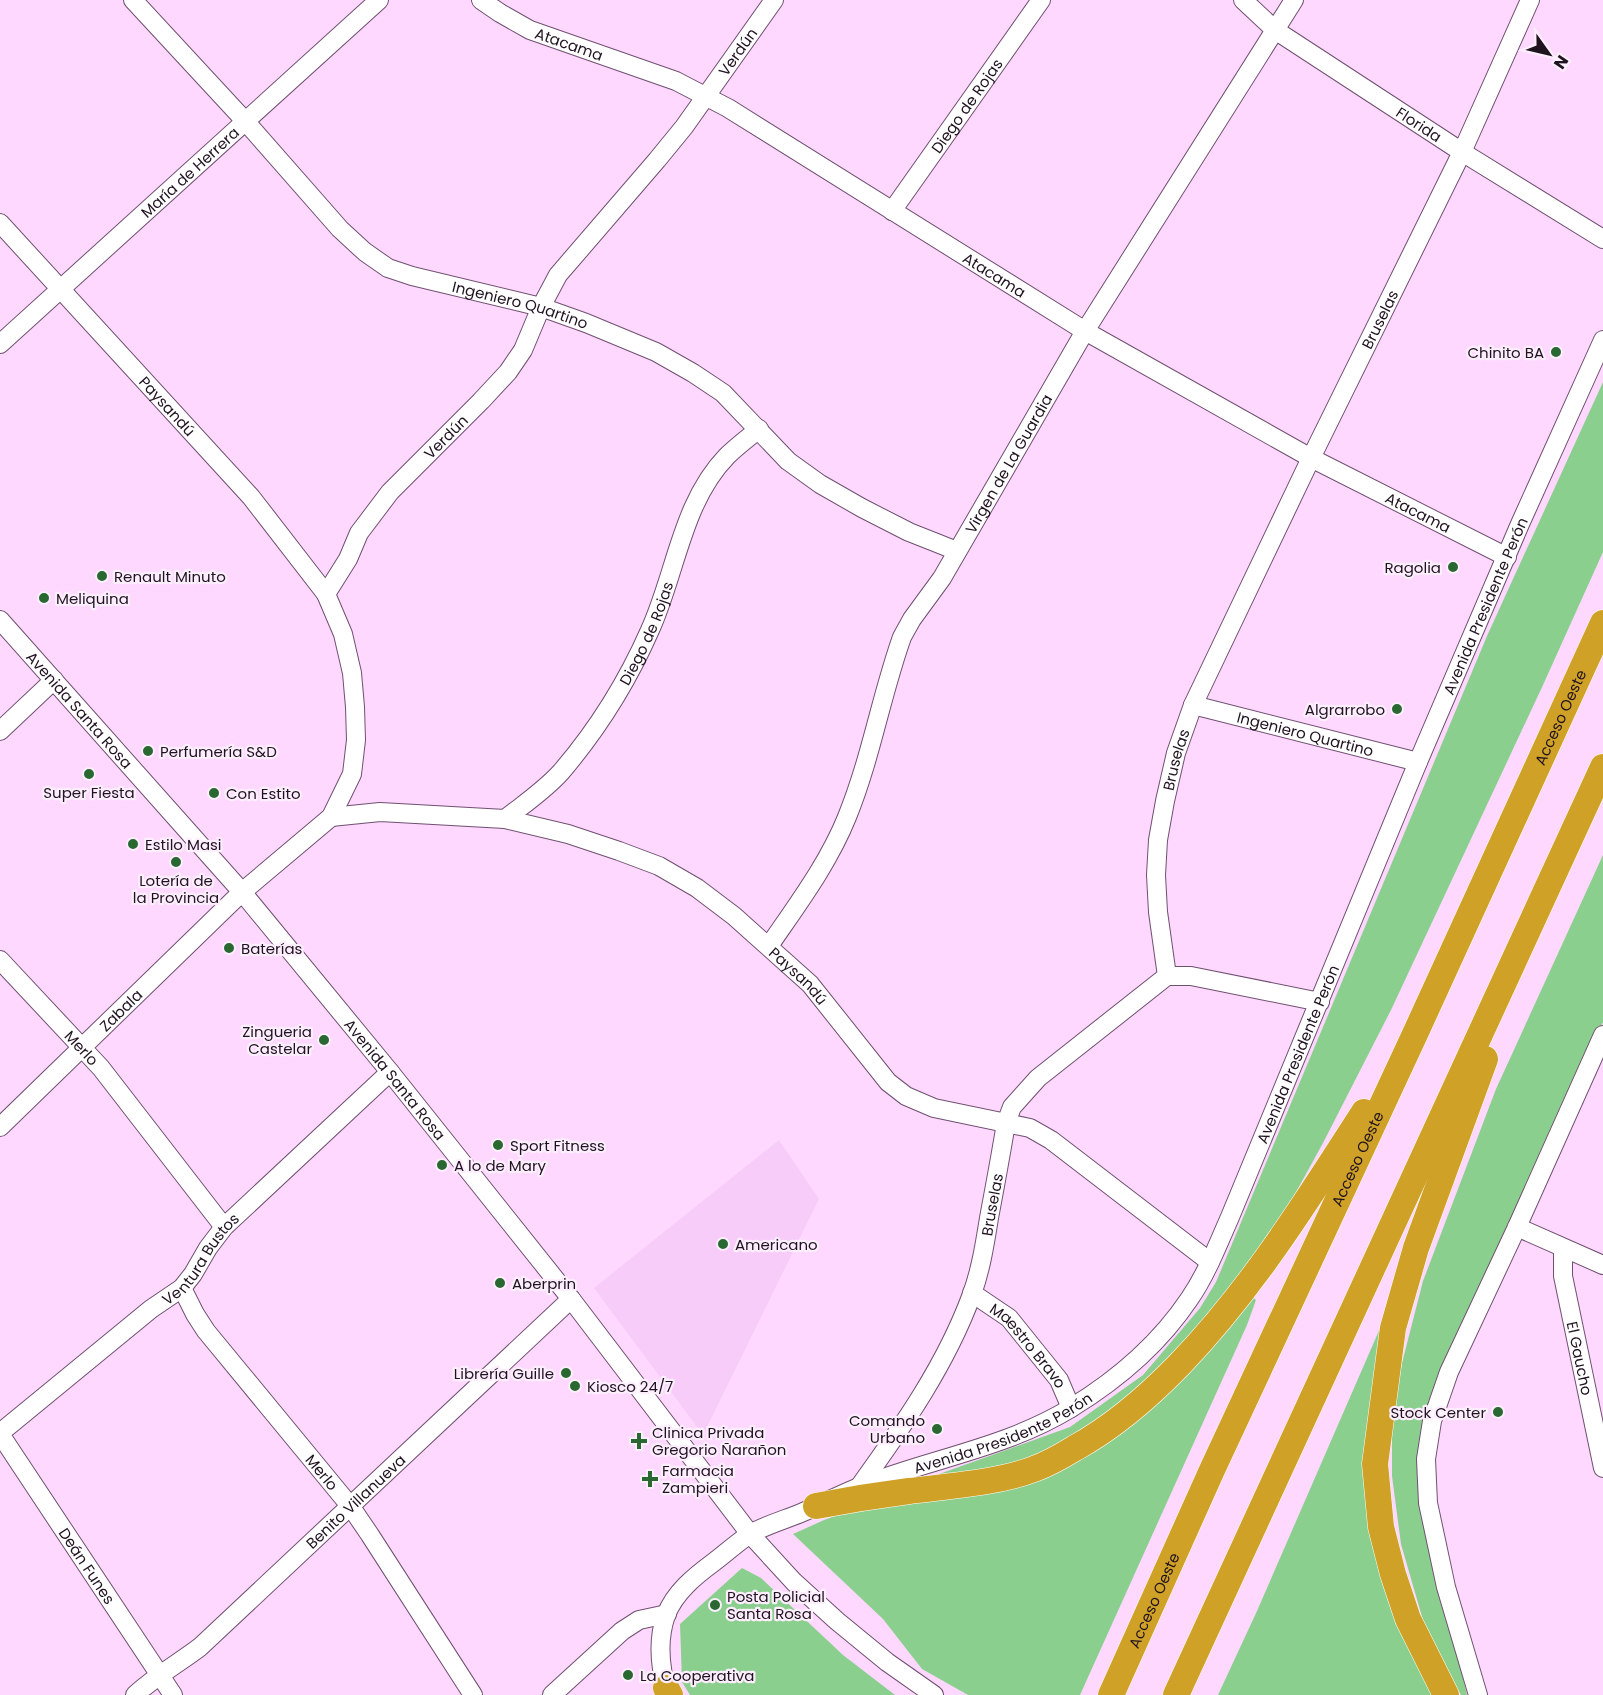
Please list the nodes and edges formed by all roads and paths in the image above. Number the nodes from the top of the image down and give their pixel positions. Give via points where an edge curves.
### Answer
1 (134, 0) edge
2 (379, 0) edge
3 (481, 0) edge
4 (774, 0) edge
5 (1041, 0) edge
6 (1243, 0) edge
7 (1294, 0) edge
8 (1530, 0) edge
9 (1275, 30) junction
10 (705, 95) junction
11 (246, 122) junction
12 (1461, 152) junction
13 (892, 211) junction
14 (0, 223) edge
15 (1603, 239) edge
16 (60, 289) junction
17 (541, 307) junction
18 (1085, 331) junction
19 (1603, 340) edge
20 (0, 344) edge
21 (759, 429) junction
22 (1311, 458) junction
23 (957, 551) junction
24 (1507, 557) junction
25 (326, 594) junction
26 (0, 620) edge
27 (1603, 623) edge
28 (54, 680) junction
29 (1193, 705) junction
30 (0, 731) edge
31 (1418, 762) junction
32 (1603, 767) edge
33 (331, 817) junction
34 (505, 819) junction
35 (1548, 888) junction
36 (242, 892) junction
37 (769, 946) junction
38 (0, 960) edge
39 (1167, 976) junction
40 (1320, 1002) junction
41 (1415, 1034) junction
42 (1603, 1035) edge
43 (82, 1047) junction
44 (390, 1072) junction
45 (1006, 1123) junction
46 (0, 1127) edge
47 (224, 1227) junction
48 (1517, 1227) junction
49 (1563, 1249) junction
50 (1210, 1262) junction
51 (1603, 1265) edge
52 (183, 1288) junction
53 (972, 1293) junction
54 (571, 1299) junction
55 (1071, 1408) junction
56 (0, 1434) edge
57 (1603, 1468) edge
58 (859, 1487) junction
59 (816, 1506) junction
60 (351, 1507) junction
61 (750, 1534) junction
62 (667, 1614) junction
63 (161, 1676) junction
64 (668, 1693) edge
65 (135, 1695) edge
66 (173, 1695) edge
67 (473, 1695) edge
68 (552, 1695) edge
69 (934, 1695) edge
70 (1111, 1695) edge
71 (1176, 1695) edge
72 (1446, 1695) edge
73 (1478, 1695) edge

1 - 11 street, Ingeniero Quartino
2 - 11 street, María de Herrera
3 - 10 street, Atacama via 530,30 676,81
4 - 10 street, Verdún
5 - 13 street, Diego de Rojas
6 - 9 street, Florida
7 - 9 street, Virgen de La Guardia
8 - 12 street, Bruselas
9 - 12 street, Florida
9 - 18 street, Virgen de La Guardia
10 - 13 street, Atacama
10 - 17 street, Verdún via 684,127 558,275
11 - 16 street, María de Herrera
11 - 17 street, Ingeniero Quartino via 340,229 388,268
12 - 15 street, Florida
12 - 22 street, Bruselas
13 - 18 street, Atacama
14 - 16 street, Paysandú
16 - 20 street, María de Herrera
16 - 25 street, Paysandú via 251,497
17 - 21 street, Ingeniero Quartino via 656,352 723,393
17 - 25 street, Verdún via 523,350 507,372 390,492 360,533
18 - 22 street, Atacama
18 - 23 street, Virgen de La Guardia
19 - 24 street, Avenida Presidente Perón
21 - 23 street, Ingeniero Quartino via 788,461 820,484 909,532
21 - 34 street, Diego de Rojas via 727,456 694,506 651,628 602,715 560,774
22 - 24 street, Atacama
22 - 29 street, Bruselas
23 - 37 street, Virgen de La Guardia via 902,637 862,777 846,818 810,886
24 - 31 street, Avenida Presidente Perón
25 - 33 street via 343,634 352,673 357,740 352,774
26 - 28 street, Avenida Santa Rosa
27 - 41 highway, Acceso Oeste
28 - 30 street
28 - 36 street, Avenida Santa Rosa
29 - 31 street, Ingeniero Quartino
29 - 39 street, Bruselas via 1176,753 1158,840 1157,894
31 - 40 street, Avenida Presidente Perón
32 - 35 highway
33 - 34 street, Paysandú via 380,812
33 - 36 street
34 - 37 street, Paysandú via 568,834 659,866 697,888
35 - 71 highway
35 - 72 highway via 1416,1248 1393,1328 1375,1464 1381,1527 1393,1574 1408,1619
36 - 43 street, Zabala
36 - 44 street, Avenida Santa Rosa
37 - 45 street, Paysandú via 810,984 888,1082 906,1096 934,1108
38 - 43 street, Merlo
39 - 40 street via 1191,976
39 - 45 street, Bruselas via 1038,1078 1012,1107
40 - 50 street, Avenida Presidente Perón
41 - 59 highway via 1287,1232 1187,1357 1127,1414 1096,1437 1036,1469
41 - 70 highway, Acceso Oeste
42 - 48 street
43 - 46 street, Zabala
43 - 47 street, Merlo
44 - 47 street, Ventura Bustos
44 - 54 street, Avenida Santa Rosa
45 - 50 street, Paysandú via 1030,1128 1051,1140
45 - 53 street, Bruselas via 982,1260
47 - 52 street, Ventura Bustos
48 - 49 street
48 - 73 street via 1449,1372 1432,1421 1426,1459 1428,1503 1446,1587
49 - 51 street
49 - 57 street, El Gaucho via 1563,1276
50 - 55 street, Avenida Presidente Perón via 1191,1297 1151,1347 1118,1376
52 - 56 street, Ventura Bustos via 151,1309
52 - 60 street, Merlo via 206,1332
53 - 55 street, Maestro Bravo via 1009,1318 1059,1380
53 - 58 street, Bruselas via 927,1388
54 - 60 street, Benito Villanueva
54 - 61 street, Avenida Santa Rosa
55 - 58 street, Avenida Presidente Perón via 1030,1430
56 - 63 street, Deán Funes
58 - 59 street, Avenida Presidente Perón
59 - 61 street, Avenida Presidente Perón
60 - 63 street, Benito Villanueva via 200,1647
60 - 67 street, Merlo
61 - 62 street, Avenida Presidente Perón via 696,1575 678,1594
61 - 69 street, Avenida Santa Rosa via 837,1621
62 - 64 street via 660,1642
62 - 68 street via 639,1620 622,1631
63 - 65 street, Benito Villanueva
63 - 66 street, Deán Funes

